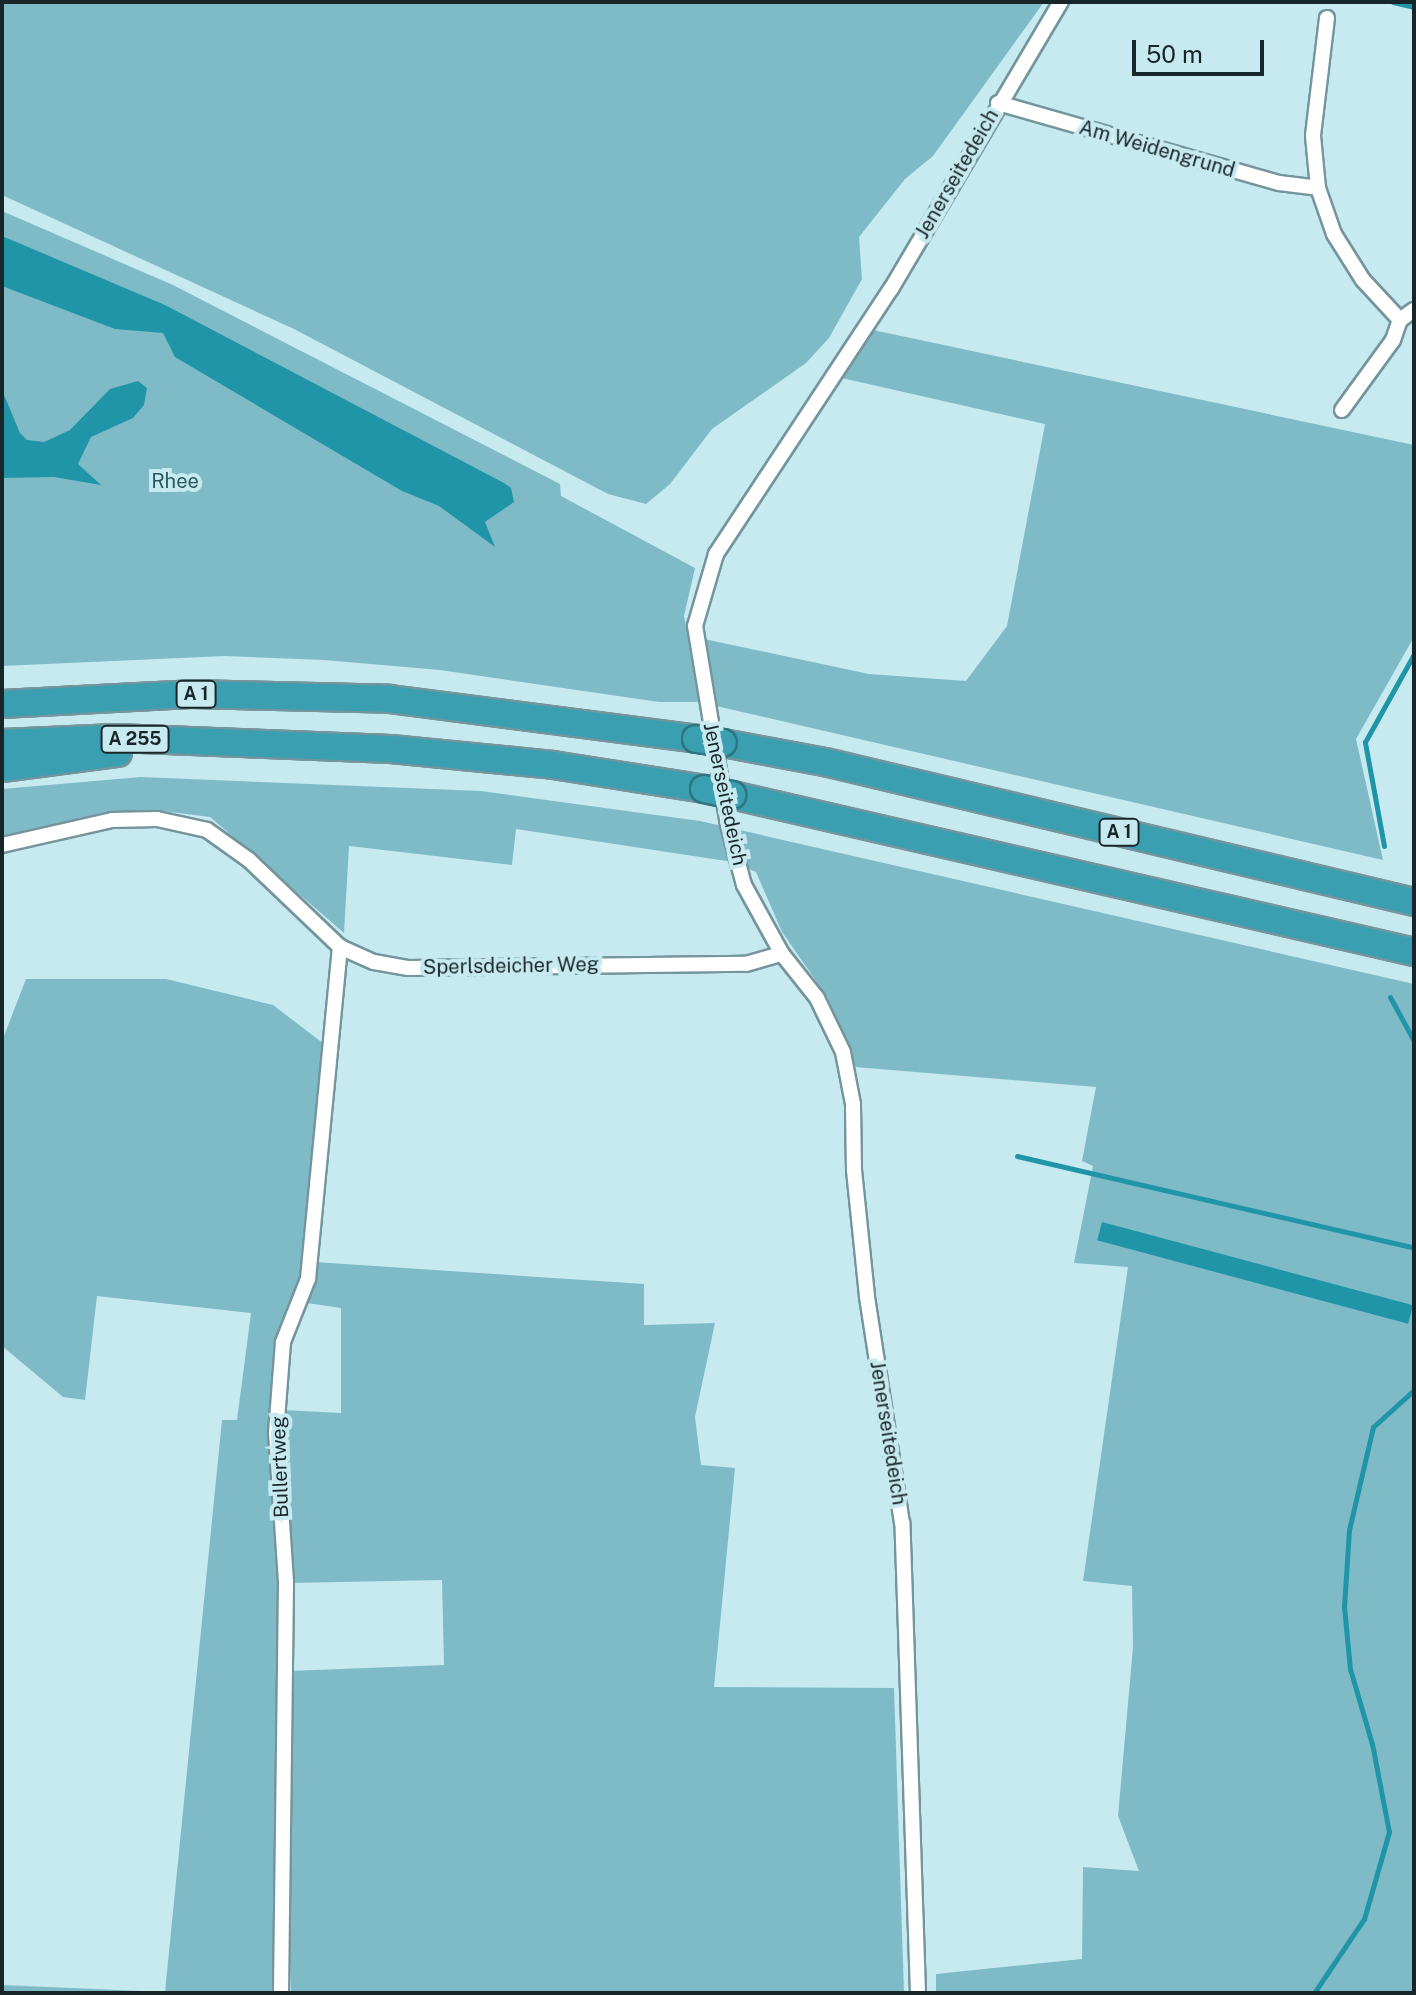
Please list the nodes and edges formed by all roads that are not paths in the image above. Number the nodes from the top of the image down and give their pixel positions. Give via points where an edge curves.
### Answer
1 (1061, 2) edge
2 (1327, 18) dead end
3 (998, 103) junction
4 (1318, 188) junction
5 (1414, 310) edge
6 (1400, 320) junction
7 (1342, 410) dead end
8 (2, 704) edge
9 (2, 743) edge
10 (268, 744) junction
11 (2, 768) edge
12 (2, 845) edge
13 (1414, 902) edge
14 (340, 947) junction
15 (1414, 952) edge
16 (782, 954) junction
17 (281, 1993) edge
18 (918, 1993) edge

1 - 3 street, Jenerseitedeich
2 - 4 street via 1313,136
3 - 4 street, Am Weidengrund via 1279,183
3 - 16 street, Jenerseitedeich via 891,289 716,554 702,596 695,626 699,667 728,825 744,885
4 - 6 street via 1334,234
5 - 6 street
6 - 7 street via 1393,340
8 - 13 highway, A 1, bridge via 191,694 390,699 696,739 825,762
9 - 10 highway, A 255 via 116,738
10 - 11 highway
10 - 15 highway, bridge via 504,759 704,789
12 - 14 street, Sperlsdeicher Weg via 112,820 157,819 207,830 249,860
14 - 16 street, Sperlsdeicher Weg via 374,962 447,970 746,964
14 - 17 street, Bullertweg via 308,1279 283,1342 276,1433 286,1582
16 - 18 street, Jenerseitedeich via 817,998 843,1052 853,1104 867,1296 902,1523

